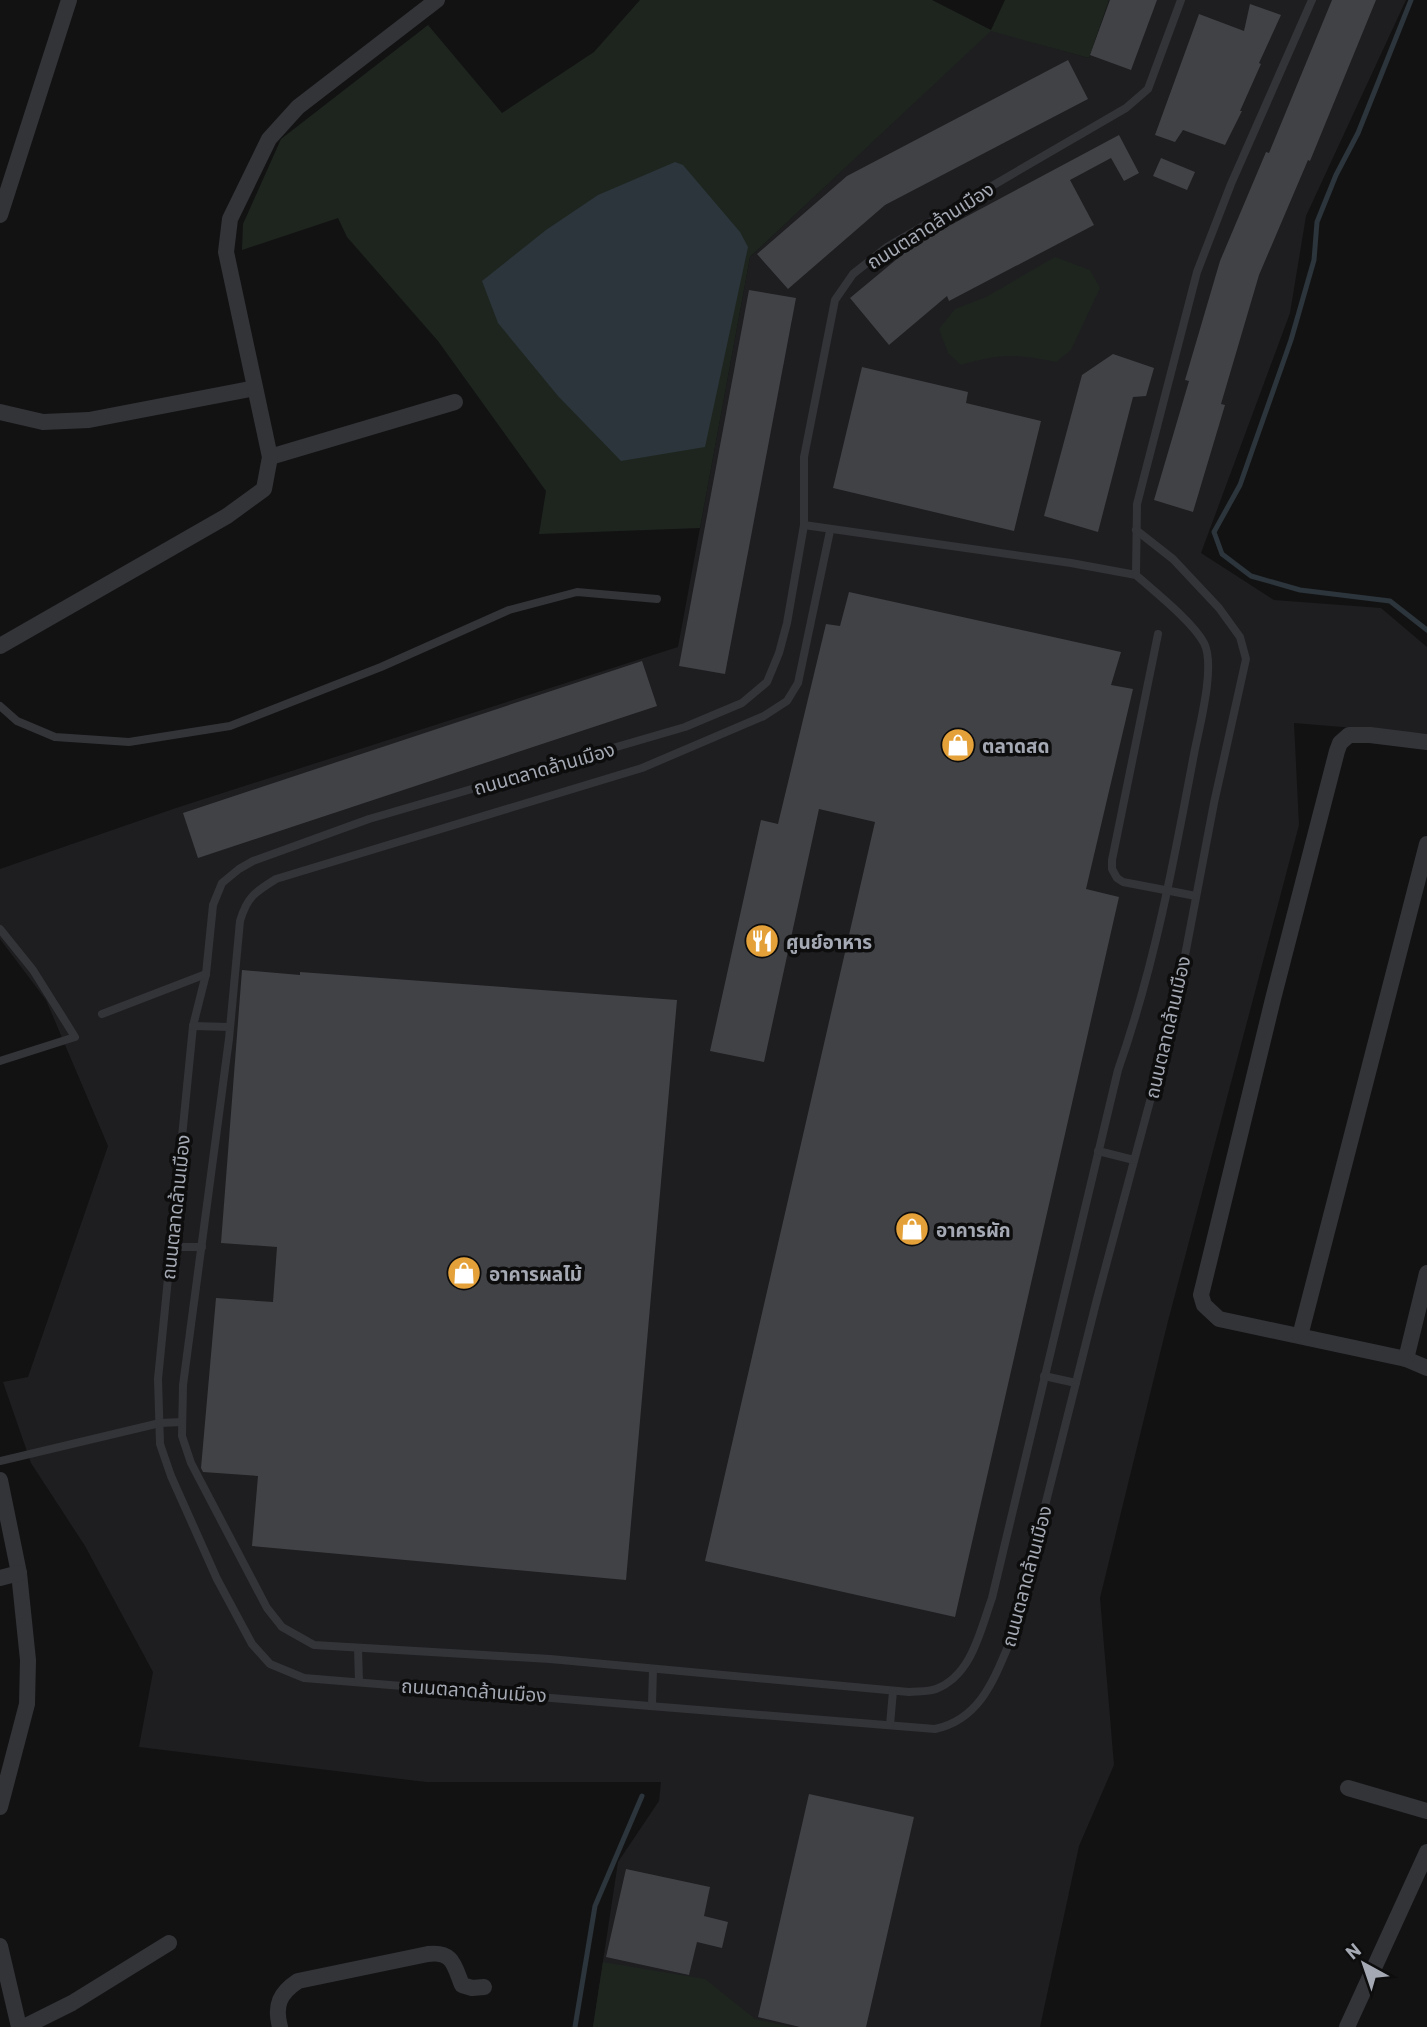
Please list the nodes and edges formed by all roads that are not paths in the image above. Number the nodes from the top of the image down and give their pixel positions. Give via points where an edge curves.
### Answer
1 (69, 0) edge
2 (438, 0) edge
3 (1181, 0) edge
4 (1312, 0) edge
5 (0, 215) edge
6 (255, 388) junction
7 (455, 402) dead end
8 (0, 412) edge
9 (270, 457) junction
10 (804, 526) junction
11 (1136, 530) junction
12 (830, 531) junction
13 (1136, 575) junction
14 (657, 599) dead end
15 (1158, 634) dead end
16 (0, 646) edge
17 (0, 706) edge
18 (1427, 742) edge
19 (1427, 844) edge
20 (1167, 891) junction
21 (1196, 896) junction
22 (0, 929) edge
23 (206, 974) junction
24 (102, 1014) dead end
25 (193, 1026) junction
26 (230, 1027) junction
27 (0, 1060) edge
28 (1098, 1151) junction
29 (1134, 1160) junction
30 (171, 1247) junction
31 (202, 1247) junction
32 (1427, 1273) edge
33 (1300, 1336) junction
34 (1406, 1359) junction
35 (1427, 1368) edge
36 (1044, 1376) junction
37 (1076, 1383) junction
38 (182, 1422) junction
39 (160, 1423) junction
40 (0, 1461) edge
41 (0, 1480) edge
42 (19, 1573) junction
43 (0, 1578) edge
44 (358, 1648) junction
45 (653, 1669) junction
46 (359, 1682) junction
47 (893, 1691) junction
48 (652, 1705) junction
49 (890, 1725) junction
50 (1348, 1788) dead end
51 (0, 1807) edge
52 (1427, 1811) edge
53 (1427, 1852) edge
54 (169, 1943) dead end
55 (0, 1946) edge
56 (4, 1986) edge
57 (484, 1987) dead end
58 (19, 2027) edge
59 (24, 2027) edge
60 (280, 2027) edge
61 (1347, 2027) edge

1 - 5 street
2 - 6 street via 298,107 269,139 230,219 226,251
3 - 10 lane, ถนนตลาดล้านเมือง via 1148,89 1126,108 887,247 853,274 835,300 804,457
4 - 11 lane via 1196,272 1137,504
6 - 8 street via 89,420 43,422
6 - 9 street
7 - 9 street
9 - 16 street via 264,489 227,516
10 - 12 lane
10 - 23 lane, ถนนตลาดล้านเมือง via 779,653 767,682 742,703 685,727 369,819 253,861 222,883 213,905
11 - 13 lane
11 - 21 lane, ถนนตลาดล้านเมือง via 1173,559 1219,608 1240,637 1246,659
12 - 13 lane
12 - 26 lane, ถนนตลาดล้านเมือง via 798,683 787,701 764,716 642,768 276,879 254,894 240,921
13 - 20 lane, ถนนตลาดล้านเมือง via 1187,623 1206,651 1208,676
14 - 17 lane via 577,592 509,610 230,726 129,742 55,737 17,721
15 - 20 lane via 1112,869 1123,882
18 - 33 street via 1349,735 1340,743 1201,1295 1219,1320
19 - 33 street
20 - 21 lane
20 - 28 lane, ถนนตลาดล้านเมือง
21 - 29 lane, ถนนตลาดล้านเมือง via 1175,1008
22 - 27 lane via 75,1037
23 - 24 lane
23 - 25 lane, ถนนตลาดล้านเมือง
25 - 26 lane
25 - 30 lane, ถนนตลาดล้านเมือง
26 - 31 lane, ถนนตลาดล้านเมือง
28 - 29 lane
28 - 36 lane, ถนนตลาดล้านเมือง
29 - 37 lane, ถนนตลาดล้านเมือง
30 - 31 lane
30 - 39 lane, ถนนตลาดล้านเมือง via 158,1379
31 - 38 lane, ถนนตลาดล้านเมือง
32 - 34 street
33 - 34 street
34 - 35 street
36 - 37 lane
36 - 47 lane, ถนนตลาดล้านเมือง via 992,1598 970,1657 954,1679 934,1690
37 - 49 lane, ถนนตลาดล้านเมือง via 1012,1637 990,1687 953,1725
38 - 39 lane
38 - 44 lane, ถนนตลาดล้านเมือง via 191,1463 267,1608 282,1627 314,1645
39 - 40 lane
39 - 46 lane, ถนนตลาดล้านเมือง via 160,1444 171,1476 252,1644 270,1664 304,1678
41 - 42 street
42 - 43 street
42 - 51 street via 28,1660 27,1704
44 - 45 lane, ถนนตลาดล้านเมือง
44 - 46 lane
45 - 47 lane, ถนนตลาดล้านเมือง
45 - 48 lane
46 - 48 lane, ถนนตลาดล้านเมือง
47 - 49 lane
48 - 49 lane, ถนนตลาดล้านเมือง
50 - 52 street
53 - 61 street
54 - 59 street
55 - 56 street
56 - 58 street
57 - 60 street via 462,1985 450,1958 428,1954 298,1981 278,2001

